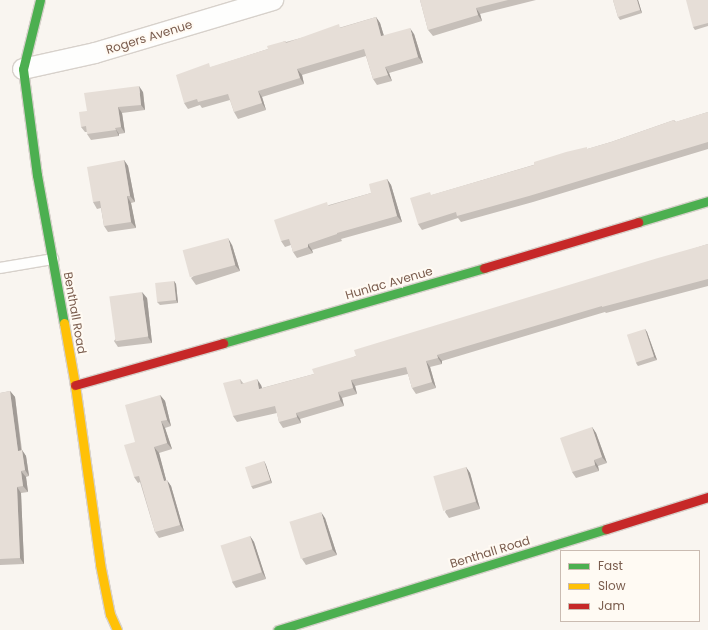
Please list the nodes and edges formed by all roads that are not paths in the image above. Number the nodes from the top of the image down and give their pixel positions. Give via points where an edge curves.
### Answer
1 (40, 0) edge
2 (273, 0) edge
3 (23, 69) junction
4 (708, 201) edge
5 (53, 259) junction
6 (0, 268) edge
7 (75, 385) junction
8 (708, 497) edge
9 (117, 630) edge
10 (278, 630) edge

1 - 3 street, Benthall Road
2 - 3 street, Rogers Avenue via 95,53
3 - 5 street, Benthall Road via 37,175
4 - 7 street, Hunlac Avenue via 397,294
5 - 6 lane
5 - 7 street, Benthall Road
7 - 9 street, Benthall Road via 100,564 110,614
8 - 10 street, Benthall Road

